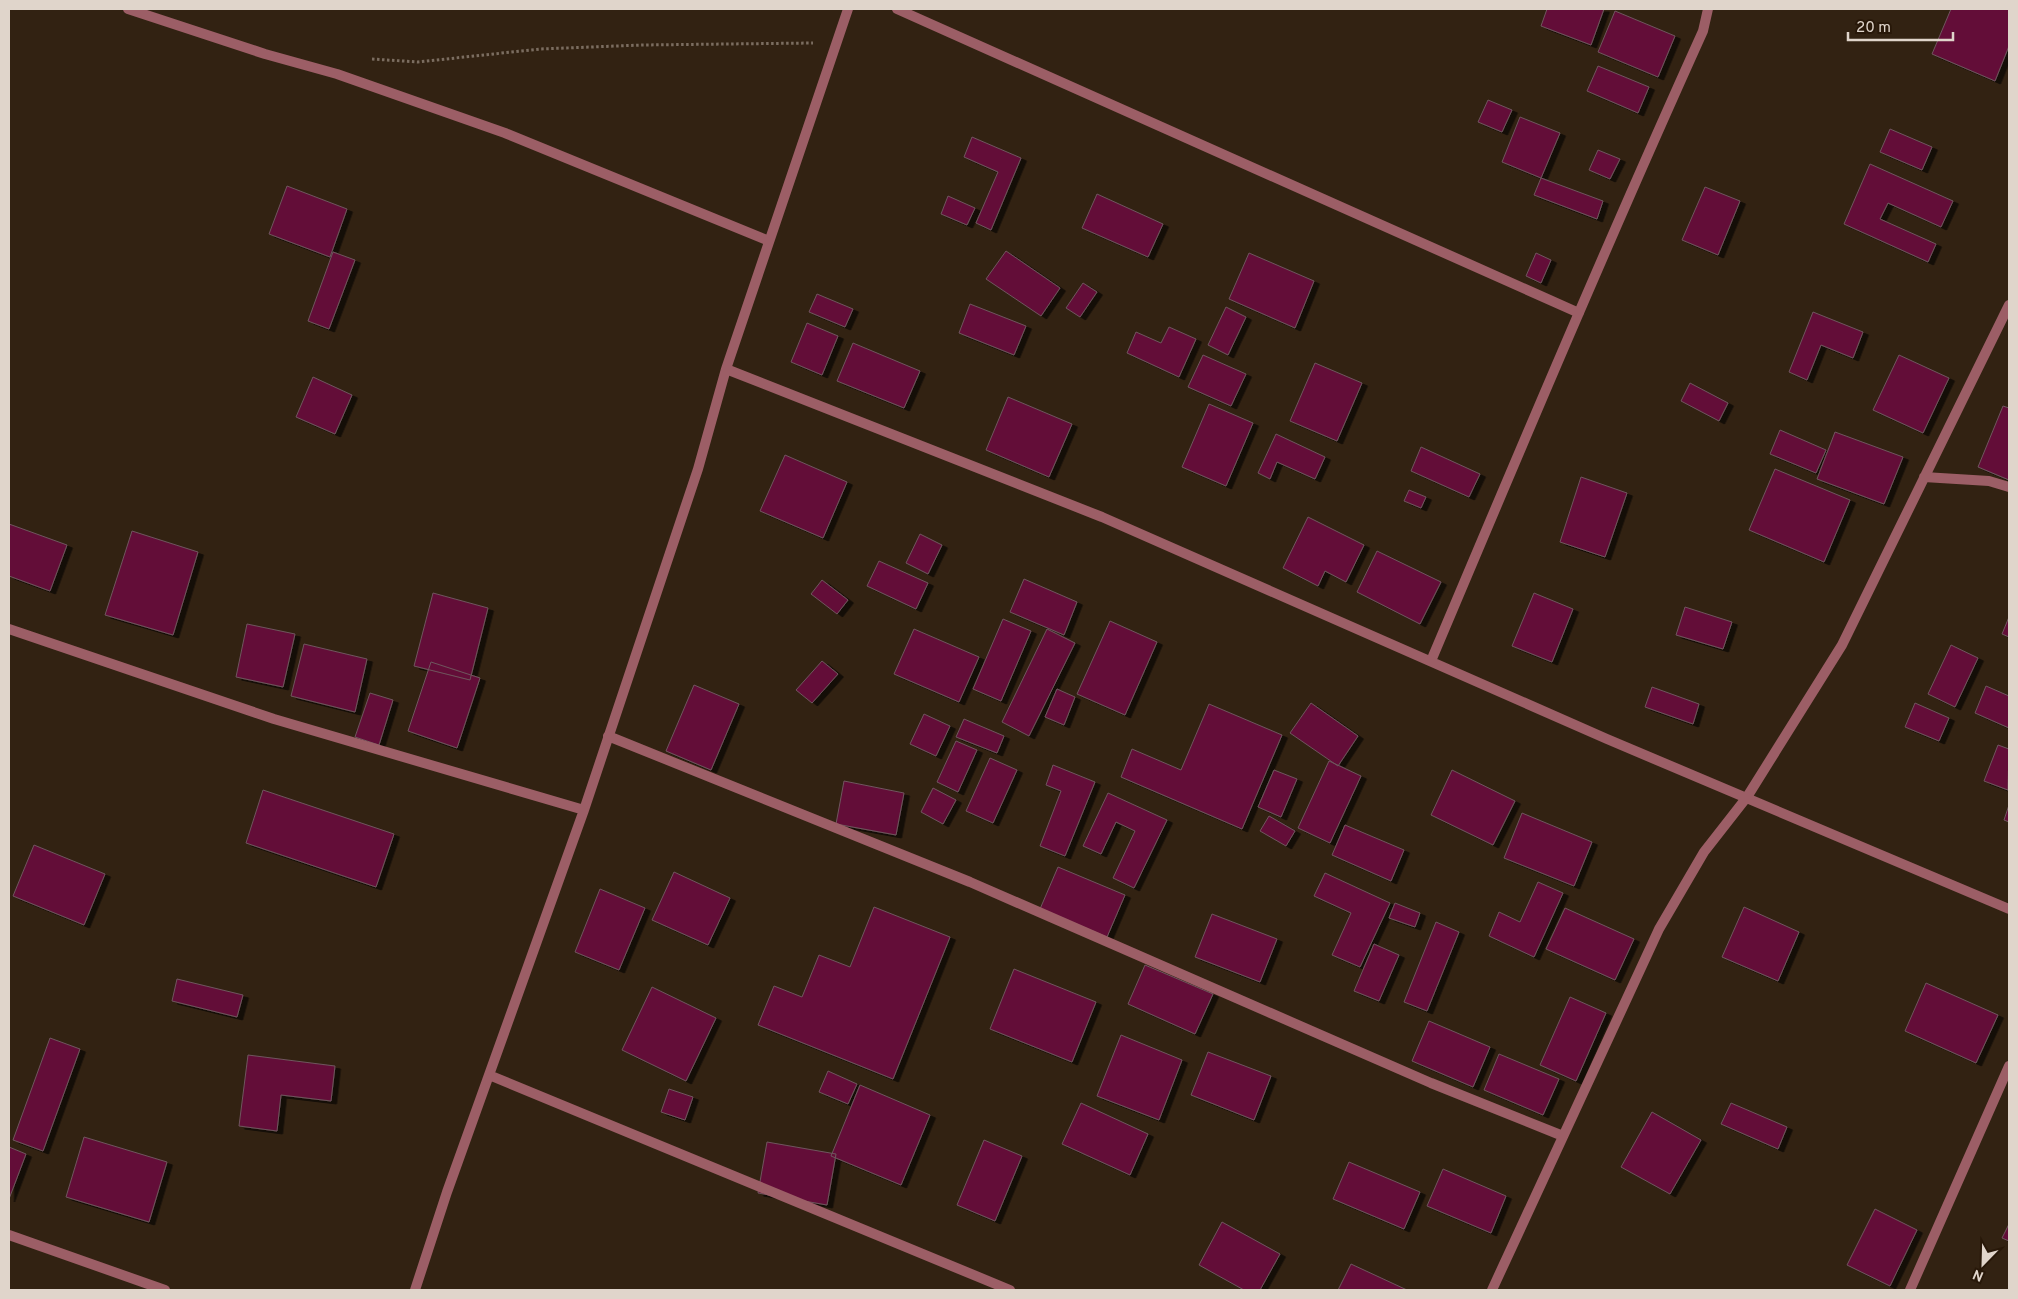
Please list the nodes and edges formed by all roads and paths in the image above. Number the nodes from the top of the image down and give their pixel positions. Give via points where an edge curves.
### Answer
1 (128, 9) edge
2 (848, 9) edge
3 (897, 9) edge
4 (1708, 9) edge
5 (836, 42) junction
6 (370, 59) dead end
7 (769, 241) junction
8 (2009, 305) edge
9 (1579, 313) junction
10 (726, 369) junction
11 (1924, 477) junction
12 (2009, 487) edge
13 (9, 629) edge
14 (1431, 661) junction
15 (608, 736) junction
16 (1747, 797) junction
17 (584, 810) junction
18 (2009, 909) edge
19 (2009, 1066) edge
20 (489, 1074) junction
21 (1563, 1136) junction
22 (9, 1235) edge
23 (165, 1290) edge
24 (415, 1290) edge
25 (1010, 1290) edge
26 (1492, 1290) edge
27 (1910, 1290) edge

1 - 7 street via 337,74 505,133
2 - 5 street
3 - 9 street
4 - 9 street via 1703,30
5 - 6 path via 540,49 418,62
5 - 7 street
7 - 10 street
8 - 11 street
9 - 14 street
10 - 14 street via 1102,517
10 - 15 street via 698,469
11 - 12 street via 1989,481
11 - 16 street via 1842,645
13 - 17 street via 274,719
14 - 16 street via 1606,740
15 - 17 street
15 - 21 street via 970,882 1422,1079
16 - 18 street
16 - 21 street via 1704,852 1659,929
17 - 20 street
19 - 27 street
20 - 24 street
20 - 25 street
21 - 26 street
22 - 23 street

